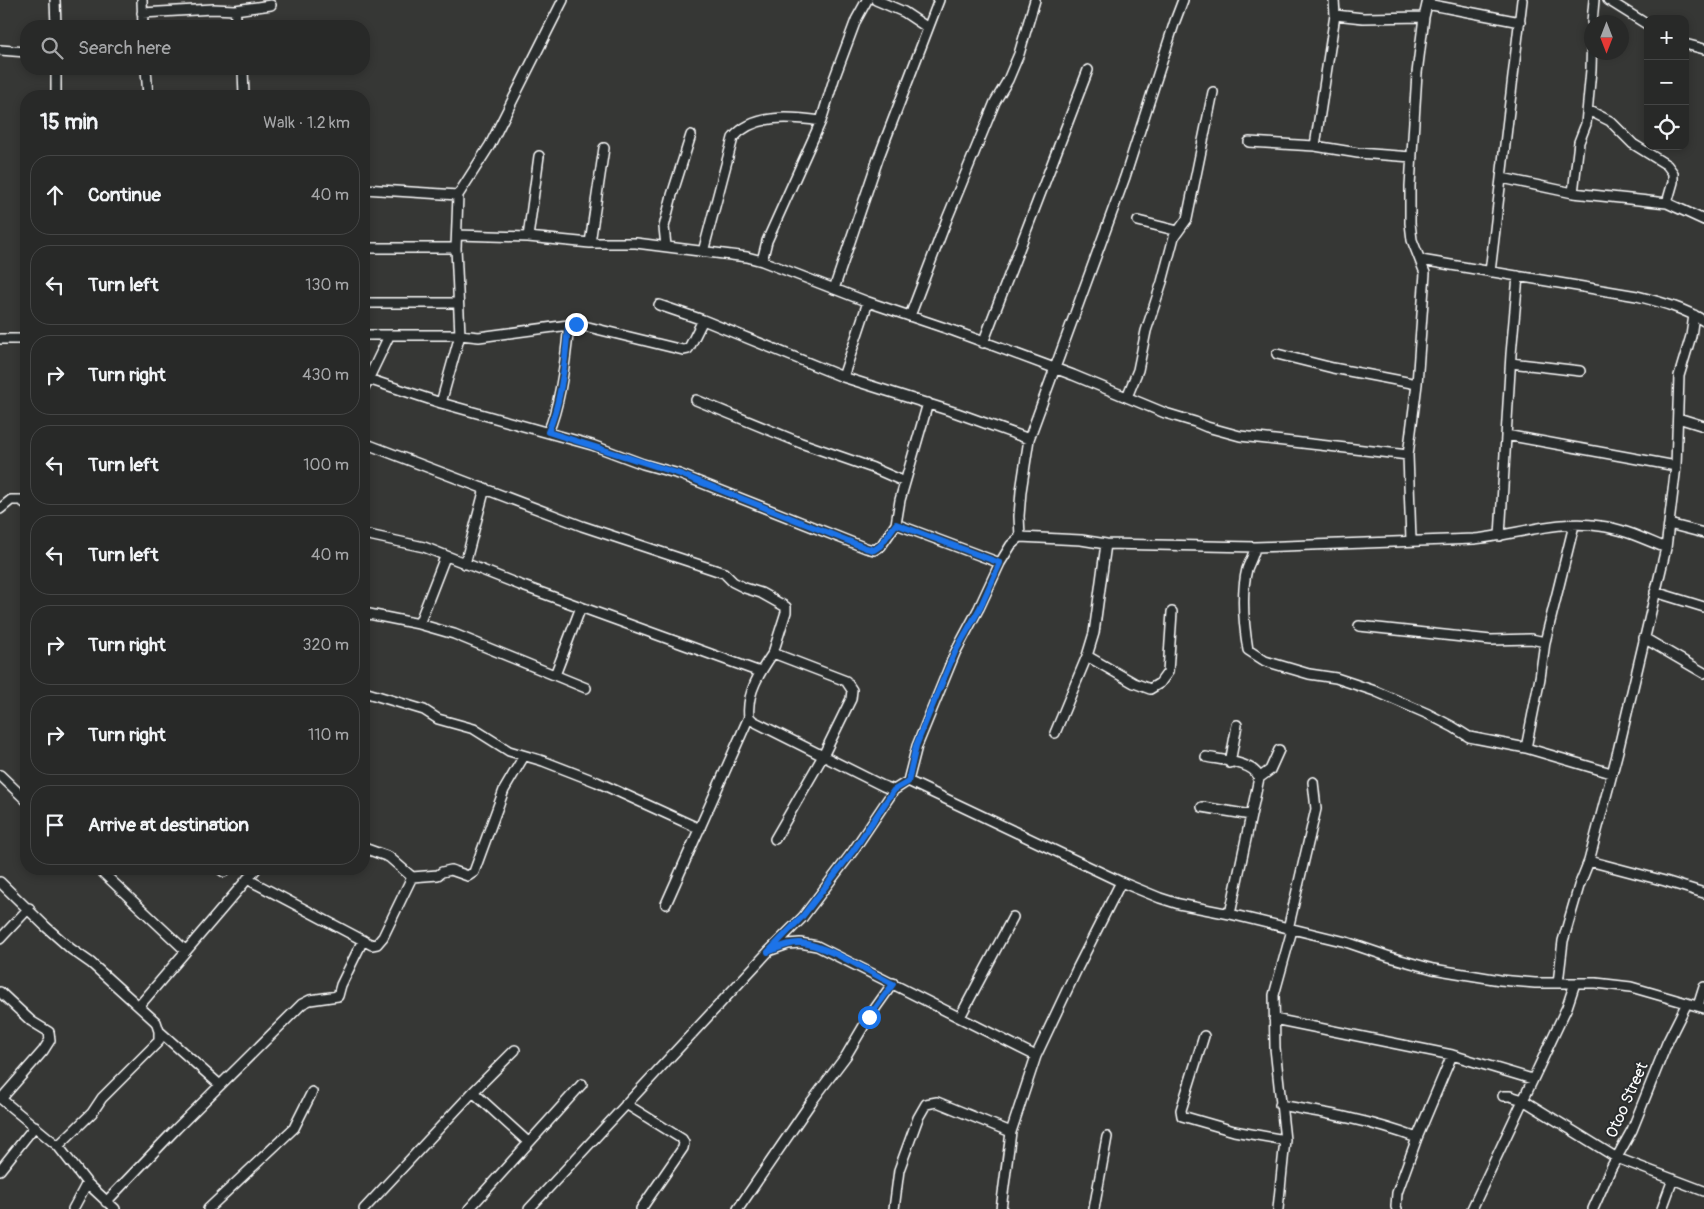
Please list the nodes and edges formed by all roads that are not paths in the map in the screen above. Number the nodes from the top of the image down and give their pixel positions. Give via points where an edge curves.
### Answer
1 (55, 0) edge
2 (142, 0) edge
3 (564, 0) edge
4 (867, 0) edge
5 (876, 0) edge
6 (939, 0) edge
7 (1035, 0) edge
8 (1183, 0) edge
9 (1334, 0) edge
10 (1522, 0) edge
11 (1594, 0) edge
12 (1609, 0) edge
13 (1428, 2) edge
14 (271, 5) dead end
15 (235, 10) junction
16 (142, 13) junction
17 (1335, 15) junction
18 (1593, 15) edge
19 (1424, 17) junction
20 (56, 20) edge
21 (143, 20) edge
22 (236, 20) edge
23 (1520, 22) junction
24 (1644, 22) edge
25 (928, 28) junction
26 (1689, 45) edge
27 (1704, 49) edge
28 (0, 50) edge
29 (20, 52) edge
30 (1592, 60) edge
31 (1088, 70) dead end
32 (56, 75) edge
33 (146, 75) edge
34 (243, 75) edge
35 (56, 90) edge
36 (148, 90) edge
37 (244, 90) edge
38 (1212, 92) dead end
39 (1588, 110) junction
40 (821, 121) junction
41 (691, 135) dead end
42 (1249, 142) dead end
43 (1315, 146) junction
44 (604, 148) dead end
45 (539, 156) dead end
46 (1412, 156) junction
47 (1502, 178) junction
48 (370, 189) edge
49 (1573, 193) junction
50 (458, 195) junction
51 (1667, 204) junction
52 (1704, 220) edge
53 (1138, 221) dead end
54 (1178, 231) junction
55 (457, 235) junction
56 (528, 237) junction
57 (590, 243) junction
58 (666, 246) junction
59 (370, 248) edge
60 (456, 248) junction
61 (703, 252) junction
62 (1421, 260) junction
63 (762, 261) junction
64 (1490, 272) junction
65 (1518, 276) junction
66 (834, 289) junction
67 (868, 302) junction
68 (370, 303) edge
69 (457, 303) junction
70 (659, 305) dead end
71 (1694, 314) junction
72 (910, 316) junction
73 (702, 320) junction
74 (1704, 321) edge
75 (568, 324) junction
76 (370, 335) edge
77 (460, 335) junction
78 (389, 336) junction
79 (0, 339) edge
80 (20, 339) edge
81 (983, 343) junction
82 (1277, 354) dead end
83 (1511, 363) junction
84 (1055, 369) junction
85 (1580, 371) dead end
86 (370, 375) edge
87 (843, 377) junction
88 (370, 380) edge
89 (1418, 384) junction
90 (1127, 396) junction
91 (696, 400) dead end
92 (442, 404) junction
93 (928, 404) junction
94 (1678, 418) junction
95 (1704, 426) edge
96 (548, 432) junction
97 (1506, 436) junction
98 (1030, 439) junction
99 (370, 445) edge
100 (1408, 455) junction
101 (1676, 466) junction
102 (905, 482) junction
103 (485, 488) junction
104 (20, 500) edge
105 (0, 509) edge
106 (896, 524) junction
107 (1670, 524) junction
108 (1574, 525) junction
109 (1704, 533) edge
110 (370, 535) edge
111 (1500, 536) junction
112 (1020, 537) junction
113 (1412, 540) junction
114 (1106, 544) junction
115 (1255, 547) junction
116 (1666, 548) junction
117 (445, 556) junction
118 (1000, 563) junction
119 (465, 564) junction
120 (1655, 592) junction
121 (581, 607) junction
122 (1704, 607) edge
123 (1172, 612) dead end
124 (370, 613) edge
125 (420, 624) junction
126 (1359, 626) dead end
127 (1644, 638) junction
128 (1545, 642) junction
129 (772, 653) junction
130 (1088, 656) junction
131 (760, 672) junction
132 (1704, 673) edge
133 (555, 675) junction
134 (586, 688) dead end
135 (370, 694) edge
136 (749, 717) junction
137 (1237, 725) dead end
138 (1055, 732) dead end
139 (1526, 748) junction
140 (1279, 750) dead end
141 (524, 756) junction
142 (823, 756) junction
143 (1206, 757) dead end
144 (1230, 763) junction
145 (1611, 773) junction
146 (0, 776) edge
147 (1259, 778) junction
148 (908, 782) junction
149 (1313, 782) dead end
150 (894, 790) junction
151 (20, 794) edge
152 (1202, 807) dead end
153 (1251, 815) junction
154 (700, 828) junction
155 (775, 839) dead end
156 (370, 850) edge
157 (1589, 861) junction
158 (105, 875) edge
159 (251, 875) edge
160 (412, 876) junction
161 (247, 879) junction
162 (0, 882) edge
163 (1121, 882) junction
164 (1704, 894) edge
165 (666, 904) dead end
166 (29, 908) junction
167 (1230, 914) junction
168 (1013, 918) dead end
169 (1290, 929) junction
170 (0, 939) edge
171 (363, 940) junction
172 (186, 951) junction
173 (768, 952) junction
174 (1575, 982) junction
175 (1558, 983) junction
176 (893, 984) junction
177 (1704, 987) edge
178 (0, 992) edge
179 (1687, 1003) junction
180 (139, 1006) junction
181 (1701, 1007) edge
182 (960, 1017) junction
183 (1274, 1020) junction
184 (159, 1031) junction
185 (1204, 1036) dead end
186 (515, 1050) dead end
187 (1452, 1055) junction
188 (1036, 1056) junction
189 (1532, 1079) junction
190 (582, 1084) dead end
191 (220, 1086) junction
192 (312, 1092) dead end
193 (472, 1092) junction
194 (1502, 1096) dead end
195 (0, 1098) edge
196 (1523, 1100) junction
197 (626, 1104) junction
198 (1280, 1105) junction
199 (35, 1126) junction
200 (1011, 1132) junction
201 (1107, 1137) dead end
202 (1417, 1138) junction
203 (1285, 1140) junction
204 (528, 1142) junction
205 (58, 1146) junction
206 (1617, 1158) junction
207 (0, 1170) edge
208 (1672, 1179) junction
209 (87, 1183) junction
210 (1704, 1191) edge
211 (106, 1202) junction
212 (73, 1209) edge
213 (115, 1209) edge
214 (208, 1209) edge
215 (364, 1209) edge
216 (469, 1209) edge
217 (529, 1209) edge
218 (641, 1209) edge
219 (738, 1209) edge
220 (894, 1209) edge
221 (1001, 1209) edge
222 (1094, 1209) edge
223 (1278, 1209) edge
224 (1397, 1209) edge
225 (1472, 1209) edge
226 (1593, 1209) edge
227 (1662, 1209) edge

1 - 20 street
2 - 16 street
3 - 50 street via 490,145
4 - 40 street via 856,20
5 - 25 street via 904,12
6 - 25 street
7 - 72 street via 1019,54 992,110
8 - 84 street via 1125,177
9 - 17 street
10 - 23 street
11 - 18 street
12 - 24 street
13 - 19 street
13 - 23 street
14 - 15 street
15 - 16 street
15 - 22 street
16 - 21 street
17 - 19 street
17 - 43 street
19 - 46 street
23 - 47 street
25 - 66 street via 878,159
26 - 27 street
28 - 29 street
30 - 39 street
31 - 81 street
32 - 35 street
33 - 36 street
34 - 37 street
38 - 54 street via 1187,218
39 - 49 street via 1579,142
39 - 51 street via 1610,121 1633,144 1667,165 1673,173 1673,182
40 - 61 street via 775,118 757,122 733,138
40 - 63 street
41 - 58 street via 664,227
42 - 43 street
43 - 46 street via 1358,153
44 - 57 street
45 - 56 street
46 - 62 street via 1410,223 1412,240
47 - 49 street
47 - 64 street
48 - 50 street
49 - 51 street
50 - 55 street
51 - 52 street
53 - 54 street
54 - 90 street via 1146,331 1138,370
55 - 56 street
55 - 60 street
56 - 57 street
57 - 58 street
58 - 61 street
59 - 60 street
60 - 69 street
61 - 63 street
62 - 64 street
62 - 89 street via 1425,273
63 - 66 street
64 - 65 street
65 - 71 street via 1637,296
65 - 83 street
66 - 67 street
67 - 72 street
67 - 87 street
68 - 69 street
69 - 77 street
70 - 73 street
71 - 74 street
71 - 94 street via 1679,376
72 - 81 street
73 - 75 street via 690,346 683,350
73 - 87 street
75 - 77 street via 495,336
75 - 96 street via 558,397
76 - 78 street
77 - 78 street
77 - 92 street
78 - 86 street
79 - 80 street
81 - 84 street
82 - 89 street
83 - 85 street
83 - 97 street
84 - 90 street
84 - 98 street
87 - 93 street
88 - 92 street
89 - 100 street
90 - 100 street via 1165,413 1240,436
91 - 102 street
92 - 96 street
93 - 98 street
93 - 102 street
94 - 95 street
94 - 101 street
96 - 106 street via 680,474 866,548 874,550 880,546
97 - 101 street
97 - 111 street
98 - 112 street via 1021,491
99 - 103 street
100 - 113 street
101 - 107 street
102 - 106 street
103 - 119 street
103 - 129 street via 582,526 724,573 733,582 773,599 786,607 786,612
104 - 105 street via 11,500
106 - 118 street
107 - 109 street
107 - 116 street
108 - 111 street
108 - 116 street via 1599,525 1627,532
108 - 128 street
110 - 117 street via 424,547
111 - 113 street
112 - 114 street
112 - 118 street
113 - 115 street
114 - 115 street
114 - 130 street
115 - 139 street via 1245,590 1244,628 1248,650 1265,661 1375,691 1428,714 1469,737
116 - 120 street
117 - 119 street
117 - 125 street
118 - 148 street via 955,652 928,716 916,746
119 - 121 street
120 - 122 street
120 - 127 street
121 - 131 street
121 - 133 street
123 - 130 street via 1168,672 1160,683 1150,689
124 - 125 street
125 - 133 street via 454,634
126 - 128 street via 1491,640
127 - 132 street
127 - 145 street
128 - 139 street
129 - 131 street
129 - 142 street via 846,681 852,690 851,700
130 - 138 street
131 - 136 street via 750,697
133 - 134 street
135 - 141 street via 424,710 438,719 474,728 503,748
136 - 142 street
136 - 154 street
137 - 144 street
139 - 145 street
140 - 147 street via 1270,770
141 - 154 street via 597,782
141 - 160 street via 504,790 472,874 468,876 451,870 438,875
142 - 150 street
142 - 155 street
143 - 144 street
144 - 147 street via 1250,767
145 - 157 street
146 - 151 street
147 - 153 street
148 - 150 street
148 - 163 street
149 - 169 street via 1316,809
150 - 173 street via 853,851 802,917
152 - 153 street
153 - 167 street
154 - 165 street
156 - 160 street via 388,857
157 - 164 street
157 - 175 street via 1564,940
158 - 172 street
159 - 161 street
160 - 171 street via 377,944
161 - 171 street
161 - 172 street
162 - 166 street
163 - 167 street via 1179,904
163 - 188 street
166 - 170 street
166 - 180 street via 52,932
167 - 169 street
168 - 182 street
169 - 175 street via 1434,969 1500,980
169 - 183 street via 1274,995
171 - 191 street via 338,996 302,1004
172 - 180 street
173 - 176 street via 788,944 817,946
173 - 197 street
174 - 175 street
174 - 179 street via 1631,987
174 - 189 street via 1567,1007
176 - 182 street
176 - 219 street
177 - 181 street
178 - 195 street via 51,1036 43,1051
179 - 181 street
179 - 206 street, Otoo Street
180 - 184 street via 156,1022
182 - 188 street
183 - 187 street
183 - 198 street
184 - 191 street
184 - 205 street via 158,1041
185 - 203 street via 1181,1110 1182,1116 1234,1131
186 - 193 street
187 - 189 street
187 - 202 street
188 - 200 street
189 - 196 street
190 - 204 street
191 - 211 street
192 - 214 street via 294,1128
193 - 204 street
193 - 215 street
194 - 196 street
195 - 199 street
196 - 206 street
196 - 225 street
197 - 217 street
197 - 218 street via 684,1143
198 - 202 street via 1390,1127
198 - 203 street
199 - 205 street
199 - 207 street
200 - 220 street via 937,1102 926,1104 899,1170
200 - 221 street
201 - 222 street
202 - 224 street via 1397,1193
203 - 223 street
204 - 216 street
205 - 209 street
206 - 208 street
206 - 226 street, Otoo Street
208 - 210 street
208 - 227 street
209 - 211 street
209 - 212 street
211 - 213 street

